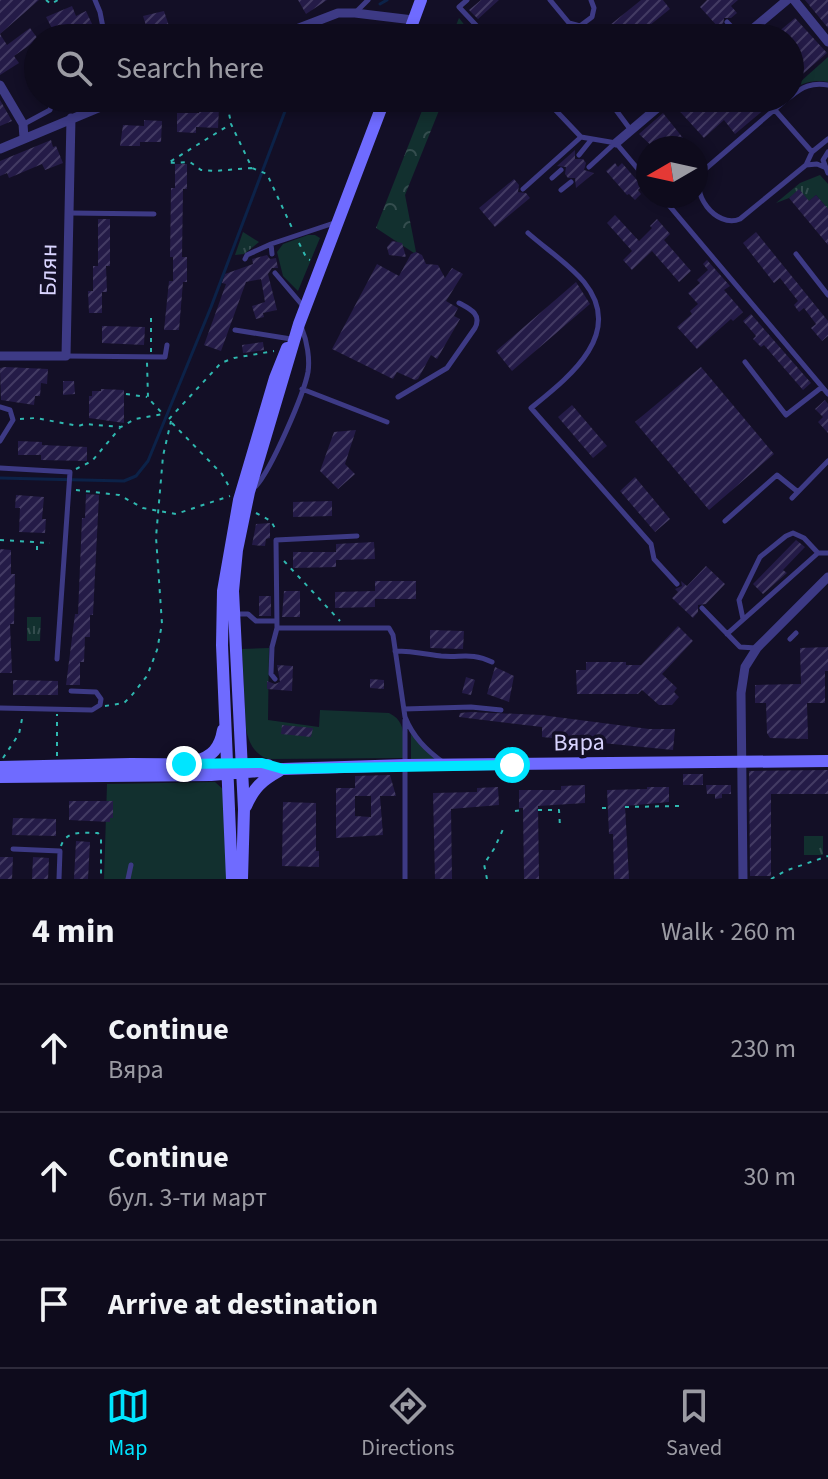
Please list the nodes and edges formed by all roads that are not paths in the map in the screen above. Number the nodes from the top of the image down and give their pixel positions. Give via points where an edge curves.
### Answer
1 (95, 0) edge
2 (421, 0) edge
3 (467, 0) edge
4 (550, 0) edge
5 (591, 0) edge
6 (787, 0) edge
7 (794, 0) edge
8 (363, 1) edge
9 (355, 13) junction
10 (413, 20) junction
11 (102, 24) edge
12 (307, 24) edge
13 (412, 24) edge
14 (475, 24) edge
15 (573, 24) edge
16 (583, 24) edge
17 (759, 24) edge
18 (828, 42) edge
19 (0, 85) edge
20 (828, 85) edge
21 (804, 86) edge
22 (46, 112) edge
23 (86, 112) edge
24 (380, 112) edge
25 (557, 112) edge
26 (618, 112) edge
27 (652, 112) edge
28 (771, 112) edge
29 (777, 112) edge
30 (71, 118) junction
31 (23, 124) junction
32 (631, 130) junction
33 (581, 137) junction
34 (24, 138) junction
35 (828, 139) edge
36 (591, 140) junction
37 (616, 143) junction
38 (0, 149) edge
39 (812, 152) junction
40 (828, 152) edge
41 (579, 155) dead end
42 (806, 165) junction
43 (589, 167) dead end
44 (636, 167) edge
45 (561, 170) dead end
46 (826, 170) edge
47 (552, 178) dead end
48 (571, 182) dead end
49 (523, 189) dead end
50 (561, 190) dead end
51 (671, 208) edge
52 (69, 213) junction
53 (154, 214) dead end
54 (339, 222) junction
55 (528, 233) dead end
56 (271, 244) junction
57 (272, 254) dead end
58 (796, 254) dead end
59 (245, 259) dead end
60 (275, 273) dead end
61 (825, 287) edge
62 (828, 295) edge
63 (459, 303) dead end
64 (305, 309) junction
65 (299, 324) junction
66 (235, 330) dead end
67 (288, 344) junction
68 (167, 345) dead end
69 (0, 356) edge
70 (66, 356) junction
71 (745, 362) dead end
72 (822, 387) junction
73 (302, 389) junction
74 (828, 394) edge
75 (398, 397) dead end
76 (0, 407) edge
77 (387, 422) dead end
78 (0, 441) edge
79 (828, 461) edge
80 (0, 468) edge
81 (798, 492) junction
82 (249, 497) junction
83 (792, 498) dead end
84 (725, 521) dead end
85 (357, 536) dead end
86 (818, 553) junction
87 (828, 553) edge
88 (828, 577) edge
89 (677, 584) dead end
90 (702, 608) dead end
91 (234, 614) junction
92 (743, 619) junction
93 (277, 624) junction
94 (796, 633) dead end
95 (727, 634) junction
96 (790, 639) dead end
97 (757, 648) junction
98 (395, 651) junction
99 (57, 659) dead end
100 (492, 662) dead end
101 (275, 679) dead end
102 (71, 691) dead end
103 (225, 703) junction
104 (0, 708) edge
105 (404, 709) junction
106 (501, 710) dead end
107 (405, 717) junction
108 (828, 761) edge
109 (741, 763) junction
110 (0, 764) edge
111 (184, 764) junction
112 (406, 765) junction
113 (448, 765) junction
114 (236, 768) junction
115 (283, 769) junction
116 (0, 777) edge
117 (244, 809) junction
118 (13, 849) dead end
119 (131, 865) dead end
120 (59, 879) edge
121 (128, 879) edge
122 (232, 879) edge
123 (242, 879) edge
124 (405, 879) edge
125 (743, 879) edge

1 - 11 lane
2 - 10 main road
3 - 14 lane via 459,7
4 - 15 lane
5 - 16 lane via 592,17
6 - 17 street
7 - 18 street
8 - 9 lane
9 - 10 street
9 - 12 street
10 - 13 main road
19 - 31 street
20 - 21 lane
22 - 31 lane
23 - 30 street
24 - 54 main road
25 - 33 lane
26 - 32 lane
27 - 32 street
28 - 42 lane via 703,171 698,192 719,218 735,221
29 - 39 lane
30 - 34 street
30 - 52 street, Блян
31 - 34 street
32 - 37 street
33 - 36 lane
33 - 49 lane
34 - 38 street
35 - 39 lane
36 - 37 lane
36 - 41 lane
37 - 43 lane
37 - 44 lane
39 - 42 lane
40 - 46 lane via 823,160
42 - 46 lane
45 - 47 lane
48 - 50 lane
51 - 72 lane
52 - 53 lane
52 - 70 street, Блян
54 - 56 lane
54 - 64 main road
55 - 89 lane via 585,283 597,304 598,328 589,353 570,376 531,408 651,544 654,559
56 - 57 lane
56 - 59 lane
58 - 61 lane
60 - 64 lane
61 - 62 lane
63 - 75 lane via 475,313 475,328 447,368
64 - 65 main road
65 - 67 main road
65 - 73 lane via 306,339 308,371
65 - 82 main road
66 - 67 lane
67 - 103 main road via 243,485 228,553 222,613
68 - 70 lane via 165,357
69 - 70 street
71 - 72 lane via 786,415
72 - 74 lane
73 - 77 lane
73 - 82 lane via 274,457
76 - 78 lane via 10,410 13,420
79 - 81 lane
80 - 99 lane via 70,472
81 - 83 lane
81 - 84 lane via 777,475
82 - 91 main road via 234,575
85 - 93 lane via 276,540
86 - 87 lane
86 - 92 lane
86 - 92 lane via 793,533 760,557 739,600
88 - 97 street
90 - 95 lane
91 - 93 lane
91 - 114 main road
92 - 95 lane
93 - 98 lane via 389,628
93 - 101 lane via 271,674
94 - 96 lane
95 - 97 lane via 740,647
97 - 109 street via 745,667 741,693
98 - 100 lane via 462,654
98 - 105 lane
102 - 104 lane via 96,692 100,705 92,710
103 - 111 main road via 218,748
103 - 114 main road
105 - 106 lane
105 - 107 lane
107 - 112 lane
107 - 113 lane via 417,740
108 - 109 main road, Вяра
109 - 113 main road, Вяра
109 - 125 street
110 - 111 main road
111 - 114 main road
112 - 113 main road, Вяра
112 - 115 main road, Вяра
112 - 124 lane
114 - 115 main road, Вяра via 262,763
114 - 116 main road via 97,778
114 - 117 main road
114 - 122 main road
115 - 117 main road via 254,789
117 - 123 main road
118 - 120 lane via 60,851
119 - 121 lane

